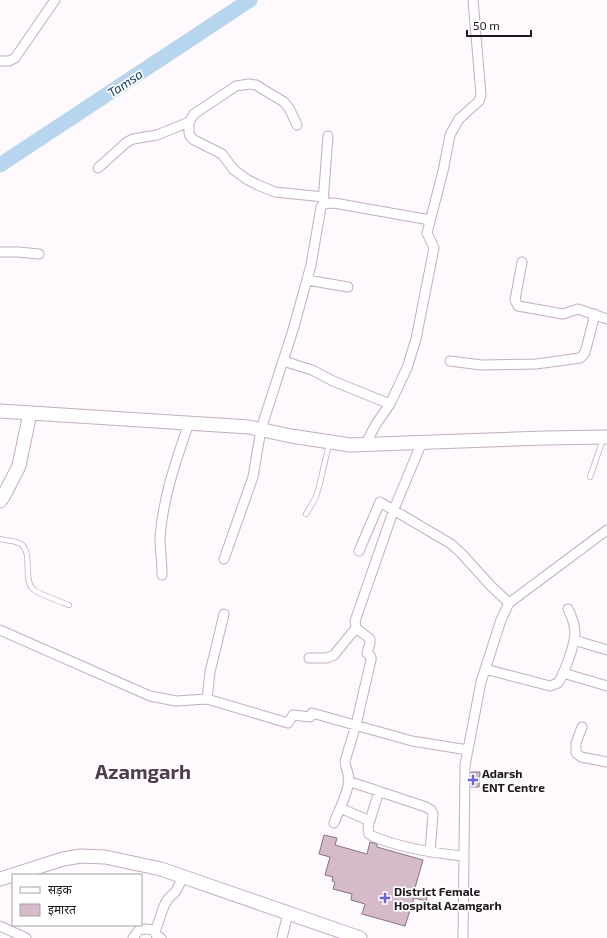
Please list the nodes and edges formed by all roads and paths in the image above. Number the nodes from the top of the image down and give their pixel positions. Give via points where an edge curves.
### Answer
1 (54, 0) edge
2 (473, 0) edge
3 (0, 61) edge
4 (189, 122) junction
5 (297, 125) dead end
6 (328, 136) dead end
7 (98, 168) dead end
8 (323, 200) junction
9 (430, 220) junction
10 (0, 252) edge
11 (39, 254) dead end
12 (522, 262) dead end
13 (307, 280) junction
14 (348, 287) dead end
15 (595, 314) junction
16 (607, 319) edge
17 (283, 361) junction
18 (450, 361) dead end
19 (390, 404) junction
20 (0, 411) edge
21 (30, 413) junction
22 (188, 423) junction
23 (261, 429) junction
24 (605, 437) edge
25 (329, 442) junction
26 (422, 442) junction
27 (365, 445) junction
28 (590, 477) dead end
29 (0, 501) edge
30 (394, 509) junction
31 (306, 514) dead end
32 (607, 530) edge
33 (0, 539) edge
34 (359, 551) dead end
35 (224, 559) dead end
36 (162, 574) dead end
37 (509, 603) junction
38 (69, 605) dead end
39 (568, 609) dead end
40 (224, 614) dead end
41 (356, 628) junction
42 (0, 630) edge
43 (574, 640) junction
44 (607, 650) edge
45 (309, 658) dead end
46 (485, 670) junction
47 (563, 673) junction
48 (607, 686) edge
49 (207, 699) junction
50 (356, 725) junction
51 (582, 727) dead end
52 (468, 750) junction
53 (607, 762) edge
54 (348, 781) junction
55 (379, 791) junction
56 (340, 808) junction
57 (370, 821) junction
58 (334, 823) dead end
59 (430, 852) junction
60 (463, 856) junction
61 (16, 874) edge
62 (12, 875) edge
63 (183, 876) junction
64 (0, 879) edge
65 (288, 913) junction
66 (0, 926) edge
67 (154, 930) junction
68 (26, 938) edge
69 (133, 938) edge
70 (161, 938) edge
71 (282, 938) edge
72 (360, 938) edge
73 (463, 938) edge

1 - 3 street via 15,58
2 - 9 street via 481,95 479,101 459,119 450,135
4 - 5 street via 194,114 236,86 252,84 287,104
4 - 7 street via 157,135 127,142
4 - 8 street via 191,139 222,154 234,170 248,180 275,192
6 - 8 street
8 - 9 street
8 - 13 street
9 - 19 street via 428,235 434,248 416,339 407,368
10 - 11 street
12 - 15 street via 515,300 518,306 563,314 578,309
13 - 14 street
13 - 17 street
15 - 16 street
15 - 18 street via 585,353 580,358 528,364
17 - 19 street via 312,370
17 - 23 street
19 - 27 street
20 - 21 street
21 - 22 street
21 - 29 street via 19,466
22 - 23 street
22 - 36 street via 171,476 163,519 160,544
23 - 25 street
23 - 35 street via 253,477
24 - 26 street
24 - 28 lane
25 - 27 street
25 - 31 lane via 316,497
26 - 27 street
26 - 30 street
30 - 34 street via 380,502
30 - 37 street via 457,548
30 - 41 street via 355,621
32 - 37 street
33 - 38 lane via 23,546 29,583 33,590
37 - 46 street
39 - 43 street via 574,625
40 - 49 street via 210,672
41 - 45 street via 334,655 327,658
41 - 50 street via 370,639 367,652 371,660
42 - 49 street via 150,696 176,701
43 - 44 street
43 - 47 street
46 - 47 street via 550,686 558,683
46 - 52 street
47 - 48 street
49 - 50 street via 288,723 293,715 310,718 312,712
50 - 52 street via 412,741
50 - 54 street via 345,764
51 - 53 street via 576,743 576,753 581,757
52 - 60 street via 465,765
54 - 55 street
54 - 56 street
55 - 57 street
55 - 59 street via 431,810 433,814
56 - 57 street
56 - 58 street
57 - 59 street via 368,830 372,836
59 - 60 street
60 - 73 street
61 - 63 street via 81,856 104,857
62 - 64 street
63 - 65 street
63 - 67 street via 176,891 164,906
65 - 71 street
65 - 72 street
66 - 68 street
67 - 69 street via 139,930
67 - 70 street

